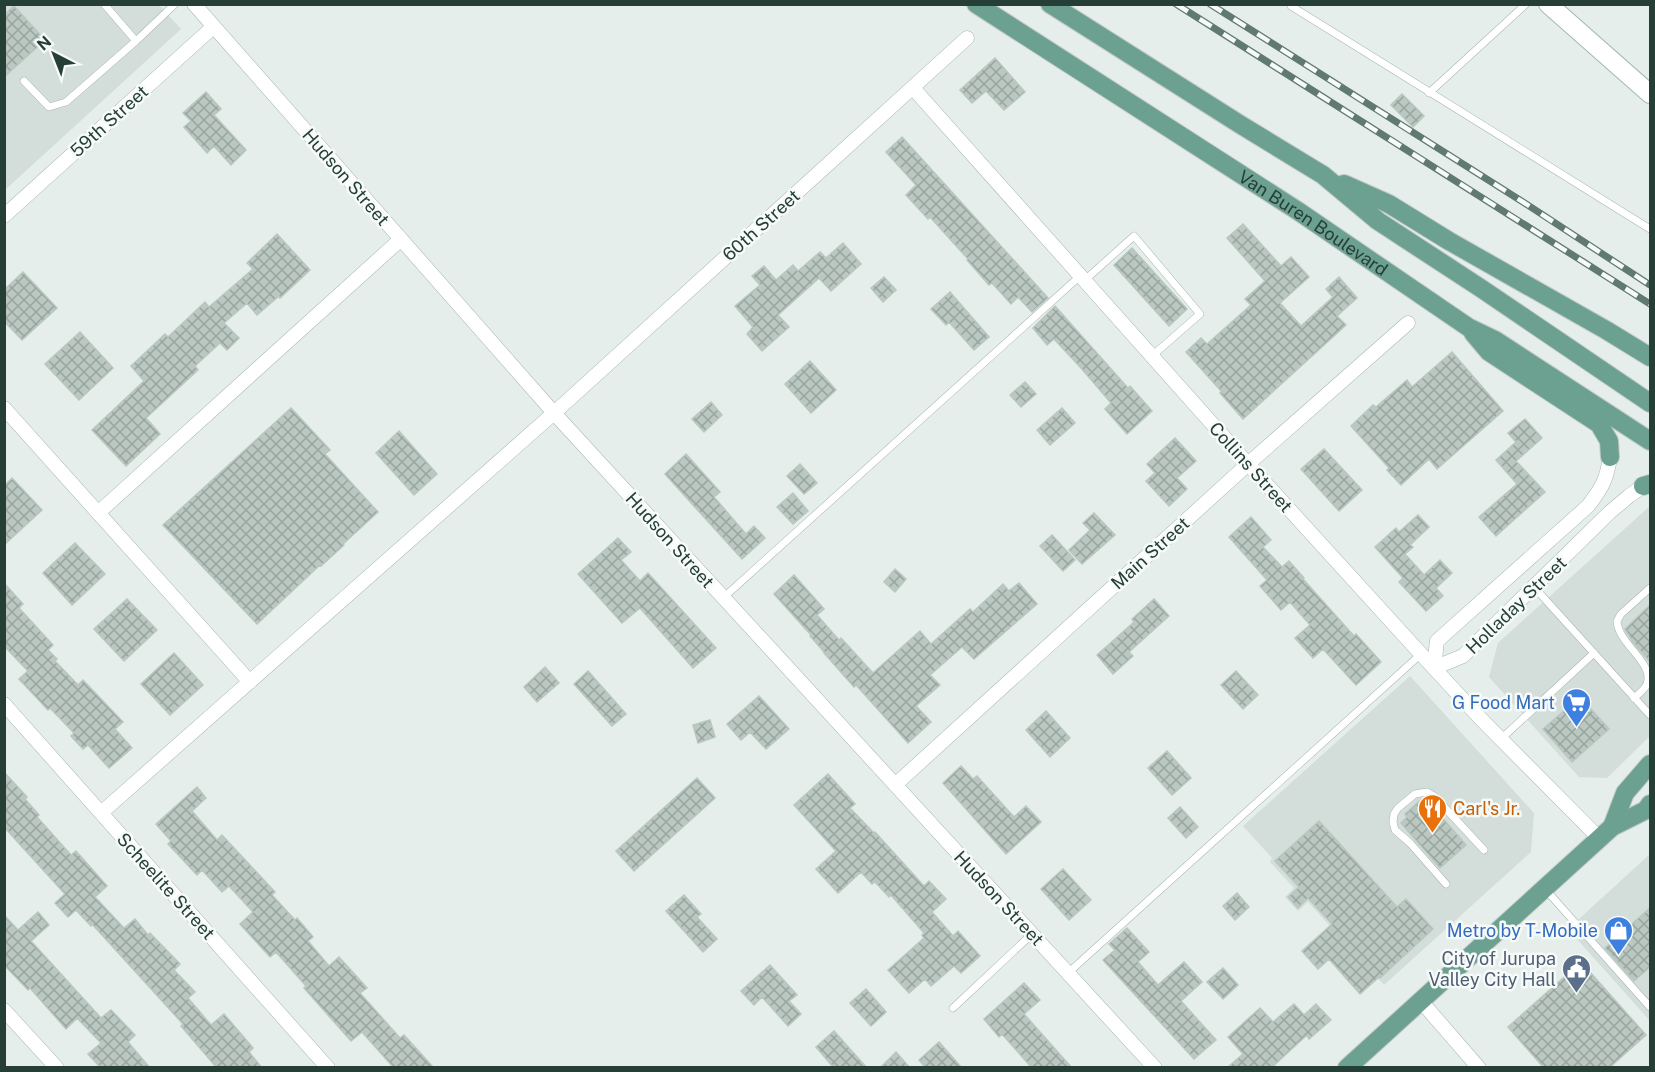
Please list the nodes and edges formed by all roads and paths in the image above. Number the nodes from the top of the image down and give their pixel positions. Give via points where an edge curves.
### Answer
1 (104, 4) edge
2 (175, 4) edge
3 (194, 4) edge
4 (976, 4) edge
5 (1050, 4) edge
6 (1526, 4) edge
7 (1548, 4) edge
8 (1291, 6) dead end
9 (213, 27) junction
10 (967, 38) dead end
11 (136, 40) junction
12 (24, 81) dead end
13 (913, 88) junction
14 (1648, 88) edge
15 (1429, 93) junction
16 (1323, 175) junction
17 (4, 216) edge
18 (1650, 229) edge
19 (401, 239) junction
20 (1083, 278) junction
21 (1408, 323) dead end
22 (1468, 327) junction
23 (1152, 356) junction
24 (1650, 357) edge
25 (1650, 403) edge
26 (4, 408) edge
27 (554, 413) junction
28 (1650, 441) edge
29 (1610, 457) joint
30 (1248, 464) junction
31 (1647, 485) edge
32 (98, 513) junction
33 (1534, 587) junction
34 (1650, 588) edge
35 (723, 598) junction
36 (1594, 653) junction
37 (1421, 654) junction
38 (1434, 668) junction
39 (250, 682) junction
40 (1634, 698) junction
41 (4, 704) edge
42 (1650, 716) edge
43 (1502, 738) junction
44 (1650, 764) edge
45 (895, 785) junction
46 (1649, 807) edge
47 (101, 813) junction
48 (1605, 832) junction
49 (1484, 850) dead end
50 (1446, 884) dead end
51 (1544, 888) junction
52 (1032, 934) junction
53 (1068, 973) junction
54 (1420, 1000) junction
55 (1650, 1007) edge
56 (953, 1008) dead end
57 (4, 1010) edge
58 (57, 1068) edge
59 (328, 1068) edge
60 (1155, 1068) edge
61 (1347, 1068) edge
62 (1479, 1068) edge

1 - 11 lane
2 - 11 lane
3 - 9 street, Hudson Street
4 - 22 main road, Van Buren Boulevard via 1298,211
5 - 16 main road
6 - 15 lane
7 - 14 street
8 - 15 lane
9 - 17 street, 59th Street
9 - 19 street, Hudson Street
10 - 13 street, 60th Street
11 - 12 lane via 66,102 49,107
13 - 20 street, Collins Street
13 - 27 street, 60th Street
15 - 18 lane
16 - 24 main road via 1389,204
16 - 25 main road via 1378,221
19 - 27 street, Hudson Street
19 - 32 street
20 - 23 street, Collins Street
20 - 23 lane via 1134,236 1200,314
20 - 35 lane
21 - 30 street, Main Street
22 - 28 main road, Van Buren Boulevard via 1496,340
22 - 29 main road via 1489,352 1599,424 1609,441
23 - 30 street, Collins Street
26 - 32 street
27 - 35 street, Hudson Street
27 - 39 street, 60th Street
29 - 38 street, Holladay Street via 1608,475 1588,506 1437,641
30 - 37 street, Collins Street
30 - 45 street, Main Street
31 - 33 street, Holladay Street via 1610,512
32 - 39 street
33 - 36 lane
33 - 38 street, Holladay Street via 1463,656
34 - 40 lane via 1617,621 1619,633 1647,665 1647,686
35 - 45 street, Hudson Street
36 - 40 lane
36 - 43 lane
37 - 38 street, Collins Street
37 - 53 lane
38 - 43 street, Collins Street
39 - 47 street, 60th Street
40 - 42 lane
41 - 47 street, Scheelite Street
43 - 48 street, Collins Street
44 - 48 main road via 1625,794
45 - 52 street, Hudson Street
46 - 48 main road
47 - 59 street, Scheelite Street
48 - 51 main road
49 - 50 lane via 1427,792 1415,794 1398,808 1394,814 1395,830
51 - 54 main road
51 - 55 lane
52 - 53 street, Hudson Street
52 - 56 lane
53 - 60 street, Hudson Street
54 - 61 main road
54 - 62 street
57 - 58 street

